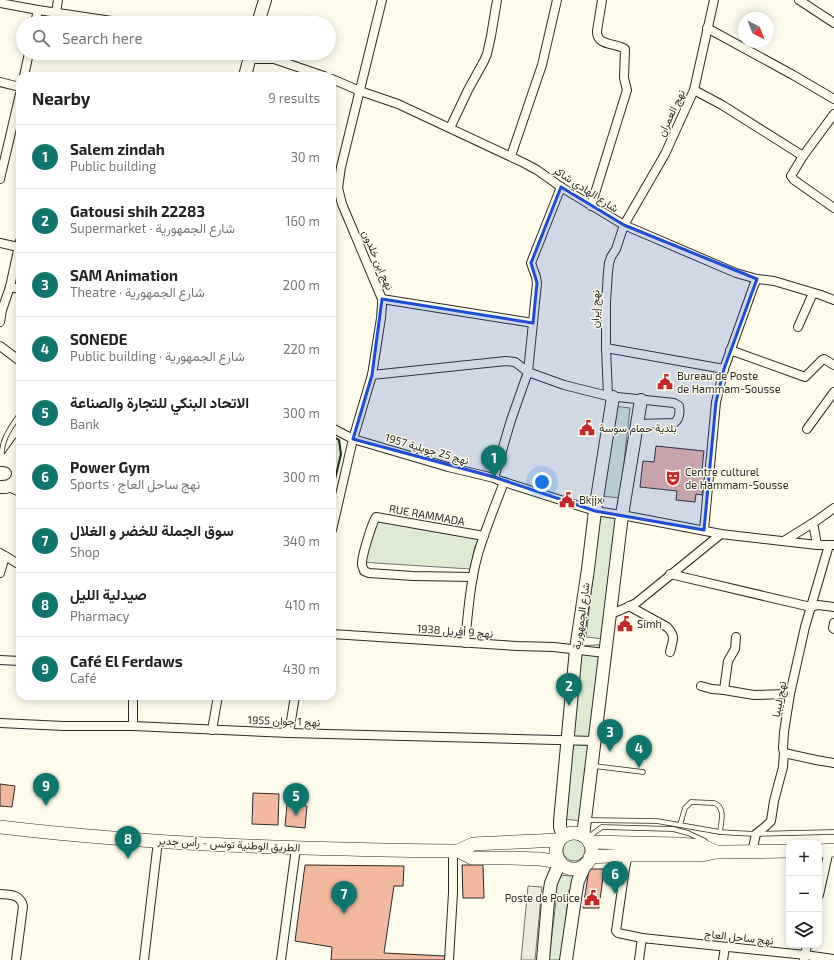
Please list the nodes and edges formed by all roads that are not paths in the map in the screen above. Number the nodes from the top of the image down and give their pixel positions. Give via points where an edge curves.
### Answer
1 (58, 0) edge
2 (265, 0) edge
3 (382, 0) edge
4 (497, 0) edge
5 (557, 0) edge
6 (602, 0) edge
7 (714, 0) edge
8 (799, 0) edge
9 (0, 3) edge
10 (38, 10) junction
11 (56, 12) junction
12 (37, 16) edge
13 (81, 16) edge
14 (260, 16) edge
15 (834, 23) edge
16 (707, 28) junction
17 (27, 60) edge
18 (247, 60) edge
19 (277, 60) edge
20 (25, 72) edge
21 (246, 72) edge
22 (312, 72) edge
23 (336, 81) edge
24 (0, 82) edge
25 (16, 86) edge
26 (360, 90) junction
27 (694, 90) junction
28 (834, 99) edge
29 (16, 107) edge
30 (834, 114) edge
31 (450, 128) junction
32 (4, 145) edge
33 (511, 156) junction
34 (803, 156) junction
35 (0, 179) edge
36 (561, 187) junction
37 (591, 206) junction
38 (834, 208) edge
39 (624, 225) junction
40 (0, 243) edge
41 (16, 244) edge
42 (16, 258) edge
43 (757, 279) junction
44 (10, 287) junction
45 (16, 288) edge
46 (813, 293) junction
47 (382, 299) junction
48 (834, 300) edge
49 (1, 310) edge
50 (0, 322) edge
51 (533, 323) junction
52 (798, 327) dead end
53 (0, 346) edge
54 (606, 348) junction
55 (730, 350) junction
56 (16, 358) edge
57 (834, 365) edge
58 (724, 369) junction
59 (528, 372) junction
60 (372, 375) junction
61 (834, 392) edge
62 (610, 396) junction
63 (641, 400) junction
64 (16, 420) edge
65 (637, 424) junction
66 (807, 429) dead end
67 (336, 430) edge
68 (353, 439) junction
69 (16, 447) edge
70 (2, 459) edge
71 (16, 466) edge
72 (494, 478) junction
73 (16, 481) edge
74 (504, 482) junction
75 (7, 490) edge
76 (834, 508) edge
77 (595, 511) junction
78 (336, 513) edge
79 (622, 515) junction
80 (812, 524) junction
81 (704, 530) junction
82 (721, 534) junction
83 (484, 536) junction
84 (784, 540) junction
85 (817, 545) junction
86 (831, 545) edge
87 (3, 554) edge
88 (16, 562) edge
89 (0, 573) edge
90 (670, 574) junction
91 (473, 577) junction
92 (629, 606) junction
93 (811, 607) junction
94 (834, 607) edge
95 (610, 614) junction
96 (834, 623) edge
97 (834, 629) edge
98 (336, 634) edge
99 (736, 637) dead end
100 (465, 643) junction
101 (576, 649) junction
102 (670, 652) dead end
103 (606, 653) junction
104 (0, 660) edge
105 (16, 661) edge
106 (701, 686) dead end
107 (724, 690) junction
108 (790, 694) junction
109 (133, 700) edge
110 (217, 700) edge
111 (295, 700) edge
112 (0, 723) edge
113 (133, 726) junction
114 (212, 730) junction
115 (289, 732) junction
116 (568, 740) junction
117 (595, 741) junction
118 (784, 753) junction
119 (834, 762) edge
120 (592, 765) junction
121 (643, 772) dead end
122 (585, 820) junction
123 (680, 825) junction
124 (0, 827) edge
125 (720, 832) junction
126 (834, 832) edge
127 (756, 834) junction
128 (561, 838) junction
129 (587, 839) junction
130 (158, 841) junction
131 (296, 848) junction
132 (827, 850) edge
133 (456, 851) junction
134 (786, 851) edge
135 (721, 852) junction
136 (752, 852) junction
137 (628, 855) junction
138 (588, 860) junction
139 (560, 862) junction
140 (822, 878) edge
141 (0, 894) edge
142 (642, 938) junction
143 (725, 947) junction
144 (804, 957) edge
145 (834, 959) edge
146 (16, 960) edge
147 (144, 960) edge
148 (281, 960) edge
149 (449, 960) edge
150 (542, 960) edge
151 (566, 960) edge
152 (639, 960) edge
153 (723, 960) edge

1 - 11 street
2 - 14 street
3 - 26 street, نهج ابن خلدون
4 - 31 street via 487,54
5 - 33 street via 542,65
6 - 37 street via 597,36 604,43 625,49 624,78 627,90
7 - 16 street, نهج العمران
8 - 15 street
9 - 10 street
10 - 11 street
10 - 12 street
11 - 13 street
16 - 27 street, نهج العمران
16 - 28 street
17 - 20 street
18 - 21 street
19 - 22 street
23 - 26 street, شارع الهادي شاكر
24 - 25 street
26 - 31 street, شارع الهادي شاكر
26 - 47 street, نهج ابن خلدون via 338,188 342,204
27 - 34 street
27 - 39 street, نهج العمران via 665,154
29 - 32 street
30 - 34 street
31 - 33 street, شارع الهادي شاكر
32 - 35 street
33 - 36 street, شارع الهادي شاكر
34 - 38 street via 791,176
36 - 37 street, شارع الهادي شاكر
36 - 51 street via 531,263 537,283
37 - 39 street, شارع الهادي شاكر
39 - 43 street, شارع الهادي شاكر via 736,273
39 - 54 street, نهج إيران via 608,272
40 - 41 street
42 - 44 street
43 - 46 street, شارع الهادي شاكر via 774,281
43 - 55 street
44 - 45 street
44 - 49 street
46 - 48 street, شارع الهادي شاكر
46 - 52 street
47 - 51 street
47 - 60 street, نهج ابن خلدون
49 - 50 street
51 - 59 street
53 - 56 street
54 - 58 street
54 - 62 street, نهج إيران
55 - 57 street via 805,377 824,359
55 - 58 street
58 - 81 street via 714,418
59 - 60 street via 515,362 506,361
59 - 62 street via 564,385
59 - 72 street
60 - 68 street, نهج ابن خلدون
61 - 66 street
62 - 63 street
62 - 77 street, شارع الجمهورية
63 - 65 street
63 - 65 street via 677,404 679,413 674,423
64 - 70 lane via 2,442
65 - 79 street
67 - 68 street, نهج 25 جويلية 1957
68 - 72 street, نهج 25 جويلية 1957
68 - 78 street, نهج ابن خلدون
69 - 70 street
70 - 71 street via 13,462
72 - 74 street, نهج 25 جويلية 1957
73 - 75 street
74 - 77 street, نهج 25 جويلية 1957
74 - 83 street
76 - 80 street
77 - 79 street, نهج 25 جويلية 1957
77 - 101 street, شارع الجمهورية
79 - 81 street, نهج 25 جويلية 1957
79 - 95 street
80 - 84 street
80 - 85 street
81 - 82 street, نهج 25 جويلية 1957
82 - 84 street, نهج 25 جويلية 1957
82 - 90 street
83 - 91 street
83 - 91 street, RUE RAMMADA via 376,517 362,566 364,571 369,573
84 - 85 street, نهج 25 جويلية 1957
85 - 86 street, نهج 25 جويلية 1957
86 - 93 street, نهج ليبيا
87 - 88 street
87 - 89 street
90 - 92 street via 643,598
90 - 93 street
91 - 100 street
92 - 95 street
92 - 102 street via 672,632 674,637
93 - 94 street
93 - 108 street, نهج ليبيا
95 - 103 street
96 - 97 street
98 - 100 street, نهج 9 أفريل 1938
99 - 107 street via 735,650 728,661
100 - 101 street, نهج 9 أفريل 1938
101 - 103 street, نهج 9 أفريل 1938
101 - 116 street, شارع الجمهورية
103 - 117 street
104 - 105 street
106 - 107 street
107 - 108 street via 754,695
108 - 118 street, نهج ليبيا via 784,732
109 - 113 street
110 - 114 street
111 - 115 street
112 - 113 street, نهج 1 جوان 1955
113 - 114 street, نهج 1 جوان 1955
114 - 115 street, نهج 1 جوان 1955
115 - 116 street, نهج 1 جوان 1955
116 - 117 street, نهج 1 جوان 1955
116 - 128 street, شارع الجمهورية via 560,821
117 - 120 street
118 - 119 street
118 - 127 street, نهج ليبيا via 771,820
120 - 121 lane
120 - 122 street
122 - 123 lane via 657,821
122 - 129 street
123 - 125 lane
123 - 125 lane via 685,808 691,802 714,803 718,804 722,814
124 - 130 main road, الطريق الوطنية تونس - رأس جدير
125 - 127 lane
126 - 127 lane
127 - 136 street
128 - 129 main road via 578,833
128 - 133 main road, الطريق الوطنية تونس - رأس جدير via 473,844
128 - 139 main road via 556,851
129 - 135 main road via 703,846
129 - 138 main road via 592,852
130 - 131 main road, الطريق الوطنية تونس - رأس جدير
130 - 147 street
131 - 133 main road, الطريق الوطنية تونس - رأس جدير
131 - 148 street
132 - 140 street
133 - 139 main road, الطريق الوطنية تونس - رأس جدير via 472,858 540,859
133 - 149 street
134 - 136 main road
135 - 136 main road
135 - 137 main road via 702,855
137 - 138 main road
137 - 142 street, نهج ساحل العاج via 616,931
138 - 139 main road via 576,868 564,866
138 - 151 street via 578,881
139 - 150 street via 551,883
141 - 146 street via 16,896 23,906
142 - 143 street, نهج ساحل العاج
142 - 152 street
143 - 144 street, نهج ساحل العاج
143 - 153 street
144 - 145 street, نهج ساحل العاج

